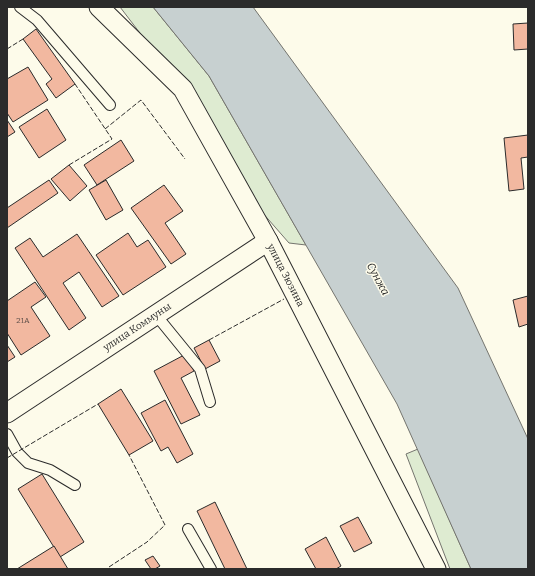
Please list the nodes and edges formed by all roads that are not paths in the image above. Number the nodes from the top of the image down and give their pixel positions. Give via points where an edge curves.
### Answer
1 (20, 7) edge
2 (100, 7) edge
3 (110, 105) dead end
4 (268, 241) junction
5 (156, 315) junction
6 (210, 402) dead end
7 (7, 413) edge
8 (7, 434) edge
9 (74, 485) dead end
10 (188, 529) dead end
11 (211, 569) edge
12 (436, 569) edge

1 - 3 lane via 38,20
2 - 4 street, улица Зюзина via 182,89
4 - 5 street, улица Коммуны
4 - 12 street, улица Зюзина
5 - 6 lane via 200,369
5 - 7 street, улица Коммуны
8 - 9 lane via 17,452 28,463 50,470
10 - 11 lane

